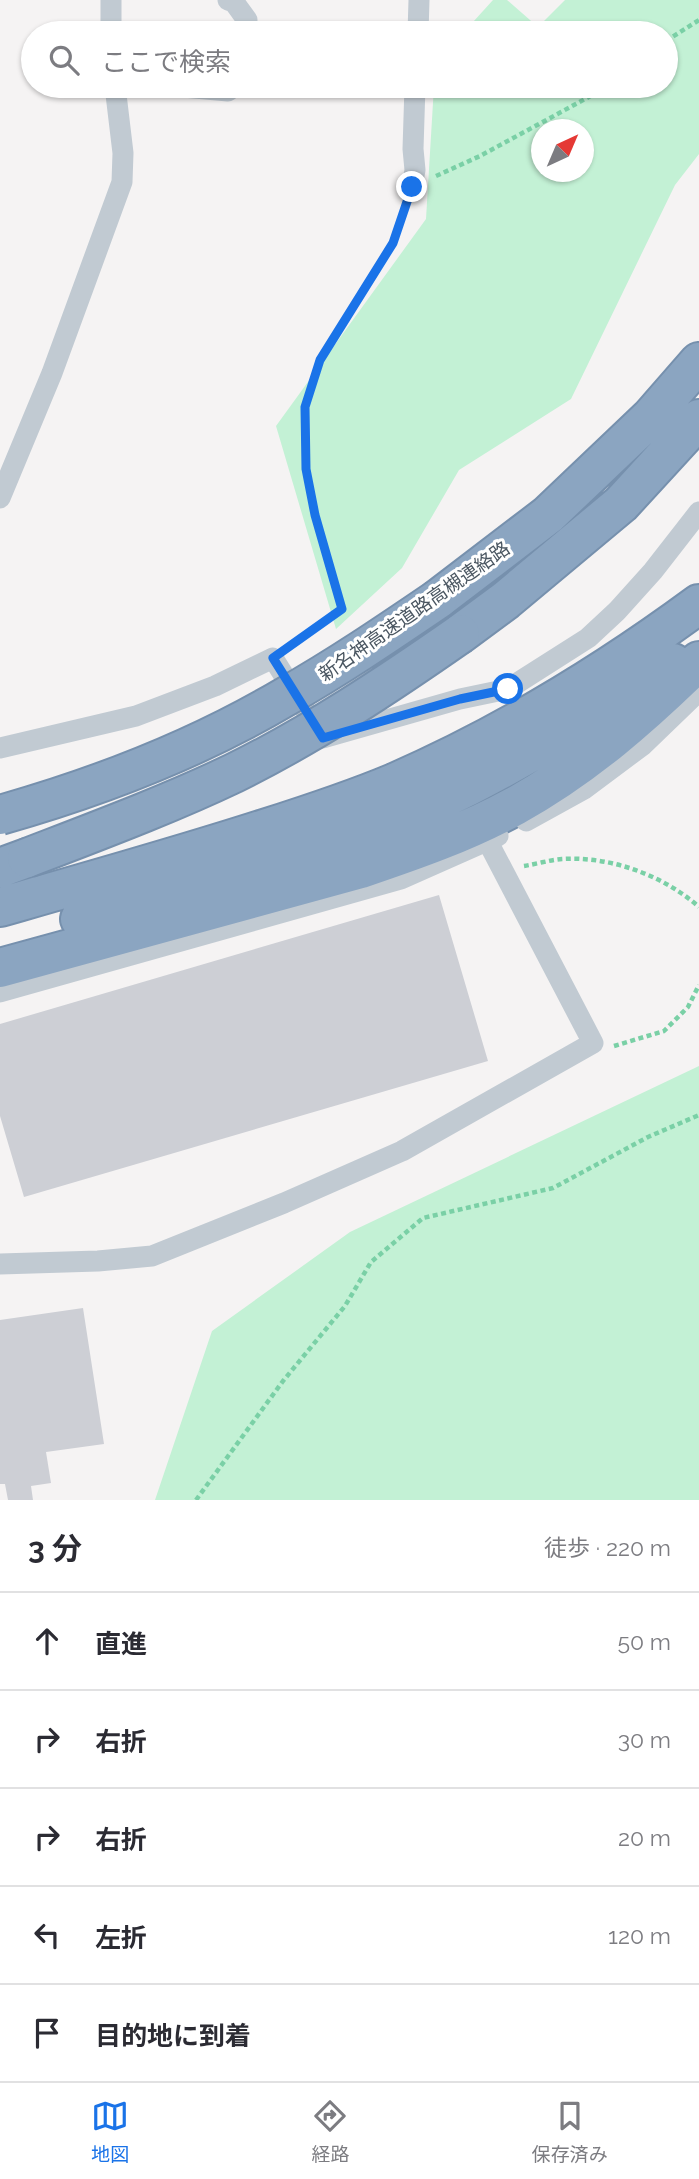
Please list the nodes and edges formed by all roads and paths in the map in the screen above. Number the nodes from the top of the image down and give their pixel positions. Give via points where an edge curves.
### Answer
1 (111, 0) edge
2 (228, 0) edge
3 (419, 0) edge
4 (699, 20) edge
5 (111, 21) edge
6 (247, 21) edge
7 (418, 21) edge
8 (678, 33) edge
9 (116, 98) edge
10 (415, 98) edge
11 (587, 98) edge
12 (412, 187) junction
13 (699, 362) edge
14 (699, 419) edge
15 (3, 486) edge
16 (699, 512) edge
17 (699, 604) edge
18 (699, 613) edge
19 (699, 643) edge
20 (273, 658) junction
21 (699, 661) edge
22 (699, 691) edge
23 (581, 721) junction
24 (0, 748) edge
25 (0, 815) edge
26 (488, 842) junction
27 (9, 863) edge
28 (503, 871) junction
29 (0, 907) edge
30 (699, 908) edge
31 (0, 941) edge
32 (0, 968) edge
33 (699, 985) edge
34 (0, 992) edge
35 (593, 1043) junction
36 (699, 1115) edge
37 (0, 1264) edge
38 (196, 1500) edge

1 - 5 street
2 - 6 street
3 - 7 street
4 - 8 path
9 - 15 street via 122,183 52,373
10 - 12 street
11 - 12 path
12 - 20 path via 393,243 320,360 305,407 306,469 342,609
13 - 25 highway, 新名神高速道路高槻連絡路, bridge via 651,417 548,515 438,599 295,691 220,732 122,774
14 - 27 highway, bridge via 621,504 527,583 376,692 235,772 168,803
16 - 20 street via 617,611 587,638 508,689 323,738
17 - 29 highway via 571,691 394,782 212,846
18 - 23 highway
19 - 23 highway
20 - 24 street via 136,716
21 - 32 highway via 607,745 515,806 471,828 361,869
22 - 26 street via 643,745 584,789
23 - 31 highway via 467,787 321,848
26 - 28 street
26 - 34 street via 401,879
28 - 30 path via 561,859 606,861 652,877
28 - 35 street
33 - 35 path via 688,1007 664,1031 618,1046
35 - 37 street via 402,1151 152,1256
36 - 38 path via 553,1188 423,1218 371,1262 345,1306

